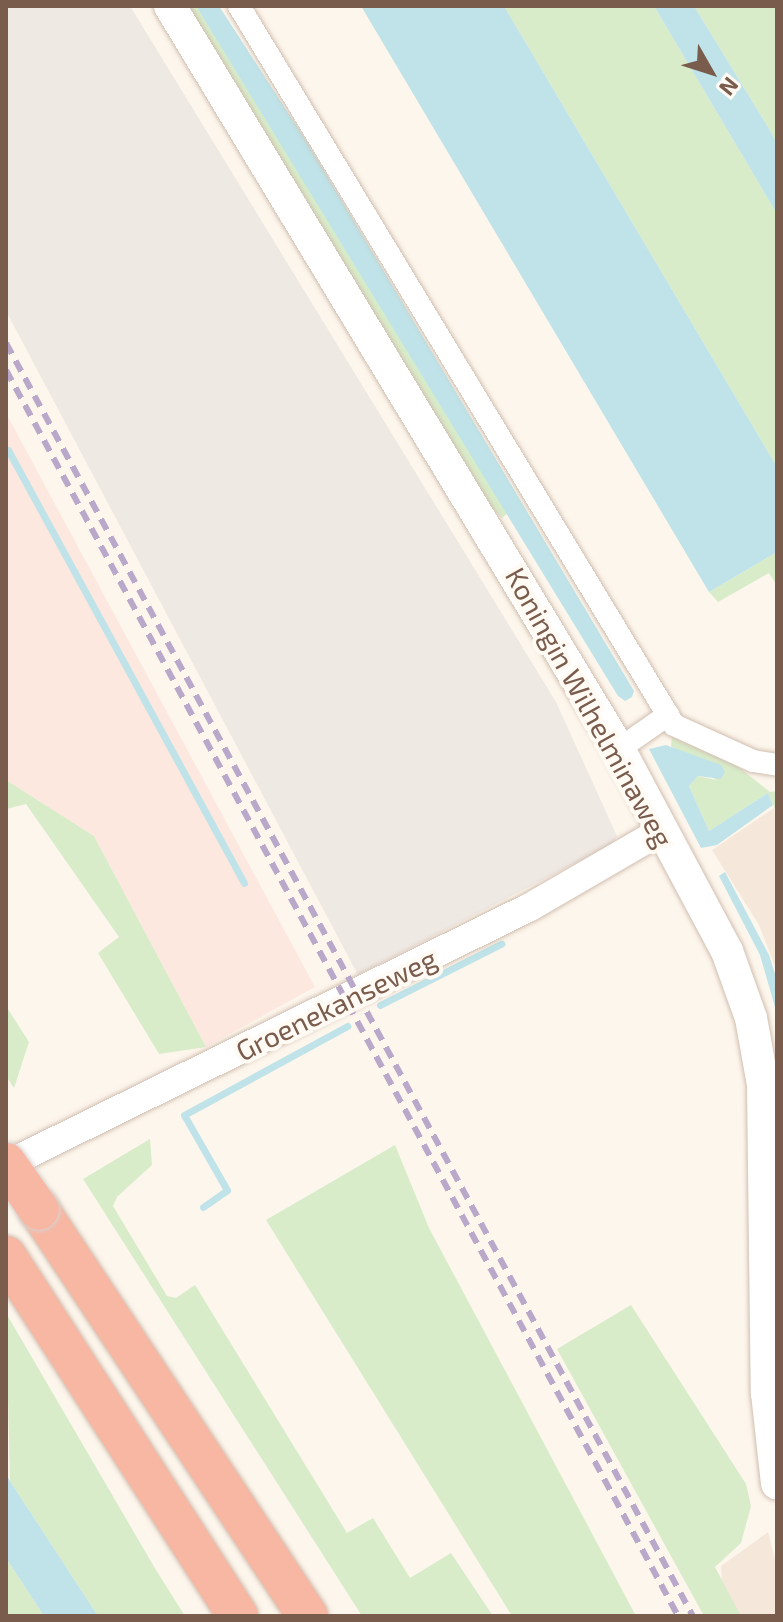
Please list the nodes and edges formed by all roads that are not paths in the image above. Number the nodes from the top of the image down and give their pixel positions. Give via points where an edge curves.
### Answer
1 (170, 6) edge
2 (239, 6) edge
3 (668, 715) junction
4 (619, 749) junction
5 (777, 765) edge
6 (661, 831) junction
7 (6, 1164) edge
8 (6, 1256) edge
9 (777, 1483) edge
10 (238, 1616) edge
11 (308, 1616) edge

1 - 4 main road, Koningin Wilhelminaweg
2 - 3 street, Koningin Wilhelminaweg
3 - 4 street
3 - 5 street via 674,725 753,761
4 - 6 main road, Koningin Wilhelminaweg
6 - 7 street, Groenekanseweg via 530,907
6 - 9 main road, Koningin Wilhelminaweg via 727,951 751,1018 763,1085 767,1393
7 - 11 highway, bridge
8 - 10 highway

